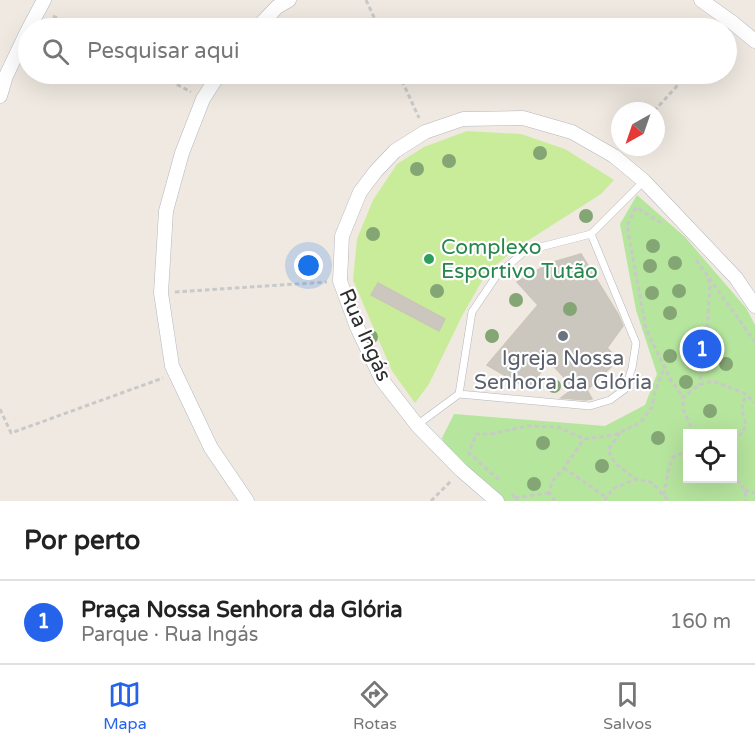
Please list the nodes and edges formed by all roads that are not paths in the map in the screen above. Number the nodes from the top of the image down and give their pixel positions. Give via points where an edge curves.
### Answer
1 (289, 0) edge
2 (701, 0) edge
3 (41, 4) edge
4 (34, 18) edge
5 (266, 18) edge
6 (726, 18) edge
7 (737, 26) edge
8 (755, 41) edge
9 (18, 51) edge
10 (213, 84) edge
11 (0, 96) edge
12 (644, 181) junction
13 (591, 234) junction
14 (755, 306) edge
15 (459, 393) junction
16 (417, 425) junction
17 (247, 501) edge
18 (497, 501) edge

1 - 5 street
2 - 6 street
3 - 4 street
7 - 8 street
9 - 11 street
10 - 17 street via 182,153 166,211 161,293 172,366 211,448
12 - 13 lane
12 - 14 street, Rua Ingás via 736,278
12 - 16 street, Rua Ingás via 614,156 572,132 523,118 463,119 425,132 395,151 376,171 360,192 342,236 340,281 382,381
13 - 15 lane via 525,251 497,275 472,312
13 - 15 lane via 636,343 626,388 610,400 590,406
15 - 16 lane
16 - 18 street, Rua Ingás

